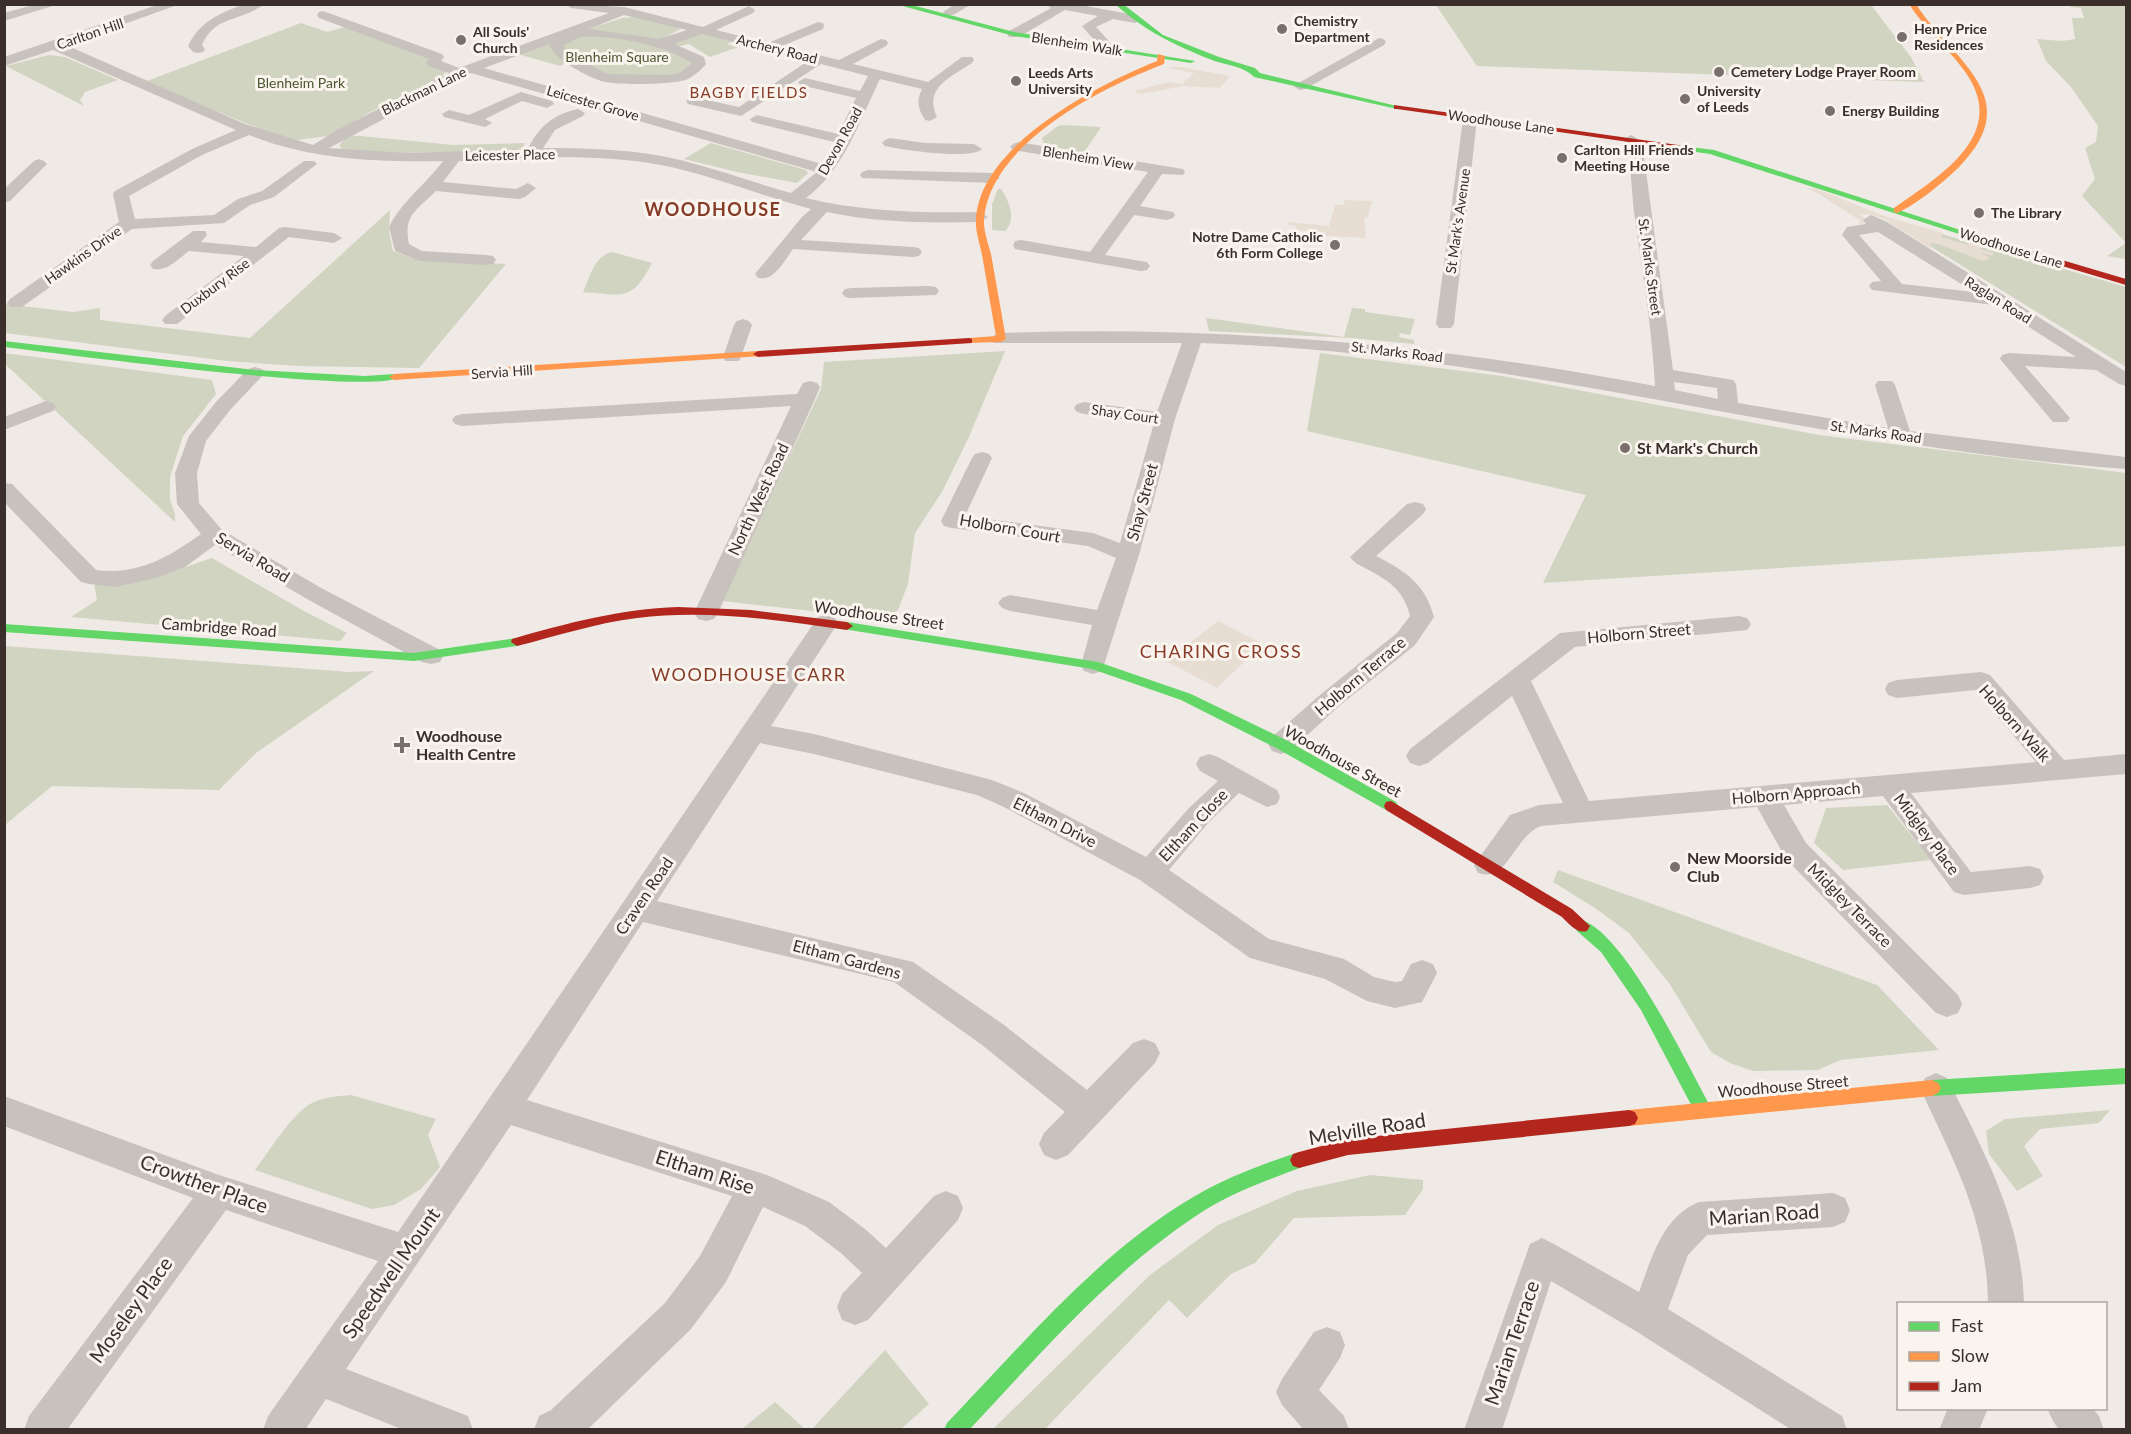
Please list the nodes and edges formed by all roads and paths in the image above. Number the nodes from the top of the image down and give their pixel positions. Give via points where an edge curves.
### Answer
1 (53, 4) edge
2 (258, 4) edge
3 (571, 4) edge
4 (639, 4) edge
5 (898, 4) edge
6 (966, 4) edge
7 (1912, 4) edge
8 (174, 5) edge
9 (1056, 6) edge
10 (749, 10) dead end
11 (1114, 10) edge
12 (624, 11) junction
13 (949, 12) dead end
14 (323, 15) dead end
15 (4, 17) edge
16 (818, 26) dead end
17 (702, 31) junction
18 (1014, 34) junction
19 (1161, 36) junction
20 (1379, 42) dead end
21 (881, 43) dead end
22 (661, 44) junction
23 (54, 46) junction
24 (770, 47) junction
25 (198, 49) dead end
26 (1110, 50) junction
27 (1202, 53) junction
28 (1161, 56) junction
29 (818, 60) junction
30 (967, 60) dead end
31 (4, 62) edge
32 (840, 65) junction
33 (465, 71) junction
34 (1130, 73) junction
35 (876, 74) junction
36 (1257, 75) junction
37 (805, 82) dead end
38 (1300, 86) junction
39 (930, 87) junction
40 (865, 96) junction
41 (693, 101) dead end
42 (578, 113) junction
43 (449, 114) dead end
44 (930, 117) dead end
45 (758, 119) dead end
46 (1470, 119) junction
47 (247, 131) junction
48 (1631, 139) junction
49 (644, 140) dead end
50 (842, 140) junction
51 (890, 143) dead end
52 (1018, 147) junction
53 (925, 148) junction
54 (974, 149) dead end
55 (533, 154) junction
56 (454, 156) junction
57 (312, 157) junction
58 (39, 164) dead end
59 (827, 170) junction
60 (1158, 170) junction
61 (1177, 172) dead end
62 (868, 175) dead end
63 (914, 177) junction
64 (992, 178) junction
65 (432, 186) junction
66 (528, 188) dead end
67 (4, 198) edge
68 (793, 199) junction
69 (823, 207) junction
70 (1129, 209) junction
71 (1898, 210) junction
72 (1167, 215) dead end
73 (980, 217) junction
74 (218, 220) junction
75 (128, 224) junction
76 (333, 238) dead end
77 (789, 244) junction
78 (185, 245) junction
79 (1022, 245) dead end
80 (886, 251) junction
81 (913, 252) dead end
82 (260, 253) junction
83 (1095, 257) junction
84 (487, 260) dead end
85 (159, 265) dead end
86 (1142, 266) dead end
87 (2127, 273) edge
88 (764, 274) dead end
89 (2127, 282) edge
90 (930, 291) dead end
91 (851, 293) dead end
92 (874, 293) junction
93 (1998, 300) junction
94 (16, 303) dead end
95 (171, 320) dead end
96 (1445, 324) dead end
97 (743, 325) dead end
98 (1001, 339) junction
99 (1193, 339) junction
100 (4, 345) edge
101 (732, 357) junction
102 (2102, 364) junction
103 (255, 373) junction
104 (2127, 380) edge
105 (1665, 385) junction
106 (1885, 385) dead end
107 (46, 407) dead end
108 (1084, 408) dead end
109 (2060, 418) dead end
110 (1166, 419) junction
111 (462, 420) dead end
112 (4, 424) edge
113 (1901, 436) junction
114 (982, 458) dead end
115 (2127, 463) edge
116 (4, 489) edge
117 (1415, 509) dead end
118 (14, 513) edge
119 (214, 535) junction
120 (1128, 555) junction
121 (1010, 603) dead end
122 (706, 613) junction
123 (1106, 619) junction
124 (826, 623) junction
125 (1739, 624) dead end
126 (4, 628) edge
127 (431, 656) junction
128 (1093, 665) junction
129 (1517, 679) junction
130 (1897, 689) dead end
131 (753, 732) junction
132 (1281, 744) junction
133 (1419, 756) dead end
134 (1209, 764) dead end
135 (2127, 764) edge
136 (2058, 770) junction
137 (1236, 780) junction
138 (1890, 785) junction
139 (1765, 796) junction
140 (1267, 797) dead end
141 (1581, 813) junction
142 (1488, 865) junction
143 (1150, 872) junction
144 (2030, 877) dead end
145 (636, 908) junction
146 (1422, 972) dead end
147 (1947, 1004) dead end
148 (1144, 1053) dead end
149 (2127, 1076) edge
150 (1936, 1088) junction
151 (504, 1108) junction
152 (1088, 1110) junction
153 (1703, 1110) junction
154 (4, 1111) edge
155 (1056, 1144) dead end
156 (463, 1169) joint
157 (755, 1187) junction
158 (219, 1191) junction
159 (946, 1208) dead end
160 (1833, 1210) dead end
161 (405, 1252) junction
162 (887, 1273) junction
163 (2006, 1302) edge
164 (855, 1308) dead end
165 (1647, 1317) junction
166 (1327, 1345) dead end
167 (319, 1377) junction
168 (1968, 1410) edge
169 (2068, 1410) edge
170 (1958, 1429) edge
171 (43, 1430) edge
172 (282, 1430) edge
173 (454, 1430) edge
174 (553, 1430) edge
175 (954, 1430) edge
176 (1330, 1430) edge
177 (1483, 1430) edge
178 (1828, 1430) edge
179 (2085, 1430) edge

1 - 15 street
2 - 25 street via 212,25 196,41
3 - 12 street, Archery Road
4 - 12 street, Blackman Lane
5 - 18 main road, Blenheim Walk
6 - 13 street
7 - 71 main road via 1935,39 1972,77 1984,114 1983,131 1971,152
8 - 23 street, Carlton Hill
9 - 11 street
9 - 18 street
10 - 17 street
11 - 19 main road, Woodhouse Lane
11 - 26 street via 1088,26
12 - 17 street, Archery Road
12 - 33 street, Blackman Lane
14 - 33 street, Leicester Grove via 437,57 433,63
16 - 24 street
17 - 22 street
17 - 24 street, Archery Road
18 - 26 main road, Blenheim Walk
19 - 27 main road, Woodhouse Lane
19 - 28 main road via 1169,45
20 - 38 street
21 - 32 street
22 - 22 street via 587,33 555,45 571,61 606,78 669,79 684,76 699,64 692,56
23 - 31 street, Carlton Hill
23 - 47 street, Leicester Place
24 - 29 street, Archery Road
26 - 28 main road, Blenheim Walk
26 - 34 main road via 1127,58
27 - 28 main road via 1174,51
27 - 36 main road, Woodhouse Lane
28 - 34 main road via 1161,62
28 - 36 main road, Blenheim Walk
29 - 32 street, Archery Road
29 - 41 street via 741,112
30 - 39 street
32 - 35 street, Archery Road
33 - 57 street, Blackman Lane via 342,133
33 - 59 street, Leicester Grove
34 - 52 main road via 1047,123
35 - 39 street, Archery Road
35 - 40 street, Devon Road
36 - 38 main road, Woodhouse Lane
37 - 40 street
38 - 46 main road, Woodhouse Lane
39 - 44 street via 924,108
40 - 50 street, Devon Road
42 - 43 street via 521,96 477,122
42 - 49 street
42 - 55 street via 553,124 539,138
45 - 50 street
46 - 48 main road, Woodhouse Lane
46 - 96 street, St Mark's Avenue
47 - 57 street, Leicester Place
47 - 75 street, Hawkins Drive via 197,152 121,194
48 - 71 main road, Woodhouse Lane via 1734,158
48 - 105 street, St. Marks Street via 1636,151
50 - 59 street, Devon Road
51 - 53 street
52 - 60 street, Blenheim View
52 - 64 main road
53 - 54 street
53 - 63 street
55 - 56 street, Leicester Place
55 - 68 street, Leicester Place via 636,156
56 - 57 street, Leicester Place
56 - 65 street
57 - 74 street, Blackman Lane via 268,194 244,202
58 - 67 street
59 - 68 street, Devon Road
60 - 61 street, Blenheim View
60 - 70 street, Blenheim View
62 - 63 street
63 - 64 street
64 - 73 main road
65 - 66 street via 519,194
65 - 84 street via 397,226 401,247 419,256
68 - 69 street, Leicester Place
69 - 73 street, Leicester Place via 904,218
69 - 77 street
70 - 72 street
70 - 83 street, Blenheim View
71 - 87 main road, Woodhouse Lane via 1936,215
71 - 89 main road, Woodhouse Lane via 1940,227
73 - 98 main road
74 - 75 street
74 - 78 street, Blackman Lane
75 - 94 street, Hawkins Drive
76 - 82 street, Duxbury Rise via 285,232
77 - 80 street
77 - 88 street
78 - 82 street, Duxbury Rise
78 - 85 street, Blackman Lane
79 - 83 street
80 - 81 street
80 - 92 street
82 - 95 street, Duxbury Rise
83 - 86 street
90 - 92 street
91 - 92 street
93 - 93 street, Raglan Road via 1876,223 1850,235 1887,287
93 - 102 street, Raglan Road
97 - 101 street
98 - 99 street, St. Marks Road via 1078,335
98 - 101 main road, Servia Hill
99 - 105 street, St. Marks Road via 1346,346
99 - 110 street, Shay Street
100 - 103 main road, Servia Hill
101 - 103 main road, Servia Hill via 365,379
102 - 104 street, Raglan Road
102 - 109 street via 2009,359
103 - 119 street, Servia Road via 196,440 186,473 188,504
105 - 113 street, St. Marks Road via 1729,407
106 - 113 street
107 - 112 street
108 - 110 street, Shay Court
110 - 120 street, Shay Street
111 - 122 street, North West Road via 511,424 808,392
113 - 115 street, St. Marks Road
114 - 120 street, Holborn Court via 952,521 1092,540
116 - 118 street
117 - 132 street, Holborn Terrace via 1361,557 1406,582 1419,600 1422,617 1406,639
118 - 119 street via 89,577 115,580 177,562
119 - 127 street, Servia Road
120 - 123 street, Shay Street
121 - 123 street
122 - 124 main road, Woodhouse Street
122 - 127 main road, Woodhouse Street via 656,612 604,619 510,644
123 - 128 street, Shay Street
124 - 128 main road, Woodhouse Street
124 - 131 street, Craven Road
125 - 129 street, Holborn Street via 1569,639
126 - 127 main road, Cambridge Road
128 - 132 main road, Woodhouse Street via 1186,697
129 - 133 street, Holborn Street
129 - 141 street
130 - 136 street, Holborn Walk via 1981,681
131 - 143 street, Eltham Drive via 982,787 1029,806
131 - 145 street, Craven Road
132 - 142 main road, Woodhouse Street
134 - 137 street, Eltham Close
135 - 136 street, Holborn Approach
136 - 138 street, Holborn Approach
137 - 140 street, Eltham Close
137 - 143 street, Eltham Close via 1199,814
138 - 139 street, Holborn Approach
138 - 144 street, Midgley Place via 1964,884
139 - 141 street, Holborn Approach
139 - 147 street, Midgley Terrace via 1796,851
141 - 142 street, Holborn Approach via 1539,816 1520,823
142 - 153 main road, Woodhouse Street via 1567,913 1607,947 1647,1005
143 - 146 street, Eltham Drive via 1261,949 1333,968 1368,988 1395,995 1411,993
145 - 151 street, Craven Road
145 - 152 street, Eltham Gardens via 902,971 993,1035
148 - 152 street
149 - 150 main road, Woodhouse Street
150 - 153 main road, Woodhouse Street
150 - 163 street via 1994,1212 2008,1279
151 - 156 street, Craven Road
151 - 157 street, Eltham Rise
152 - 155 street
153 - 175 main road, Melville Road via 1348,1147 1278,1165 1173,1220 1110,1270
154 - 158 street, Crowther Place
156 - 161 street, Speedwell Mount
157 - 162 street, Eltham Rise via 817,1214
157 - 174 street via 713,1269 678,1316 565,1424
158 - 161 street, Crowther Place
158 - 171 street, Moseley Place
159 - 162 street
160 - 165 street, Marian Road via 1699,1219 1675,1244
161 - 167 street, Speedwell Mount
162 - 164 street
165 - 177 street, Marian Terrace via 1542,1256
165 - 178 street
166 - 176 street via 1295,1392
167 - 172 street, Speedwell Mount
167 - 173 street
168 - 170 street
169 - 179 street

